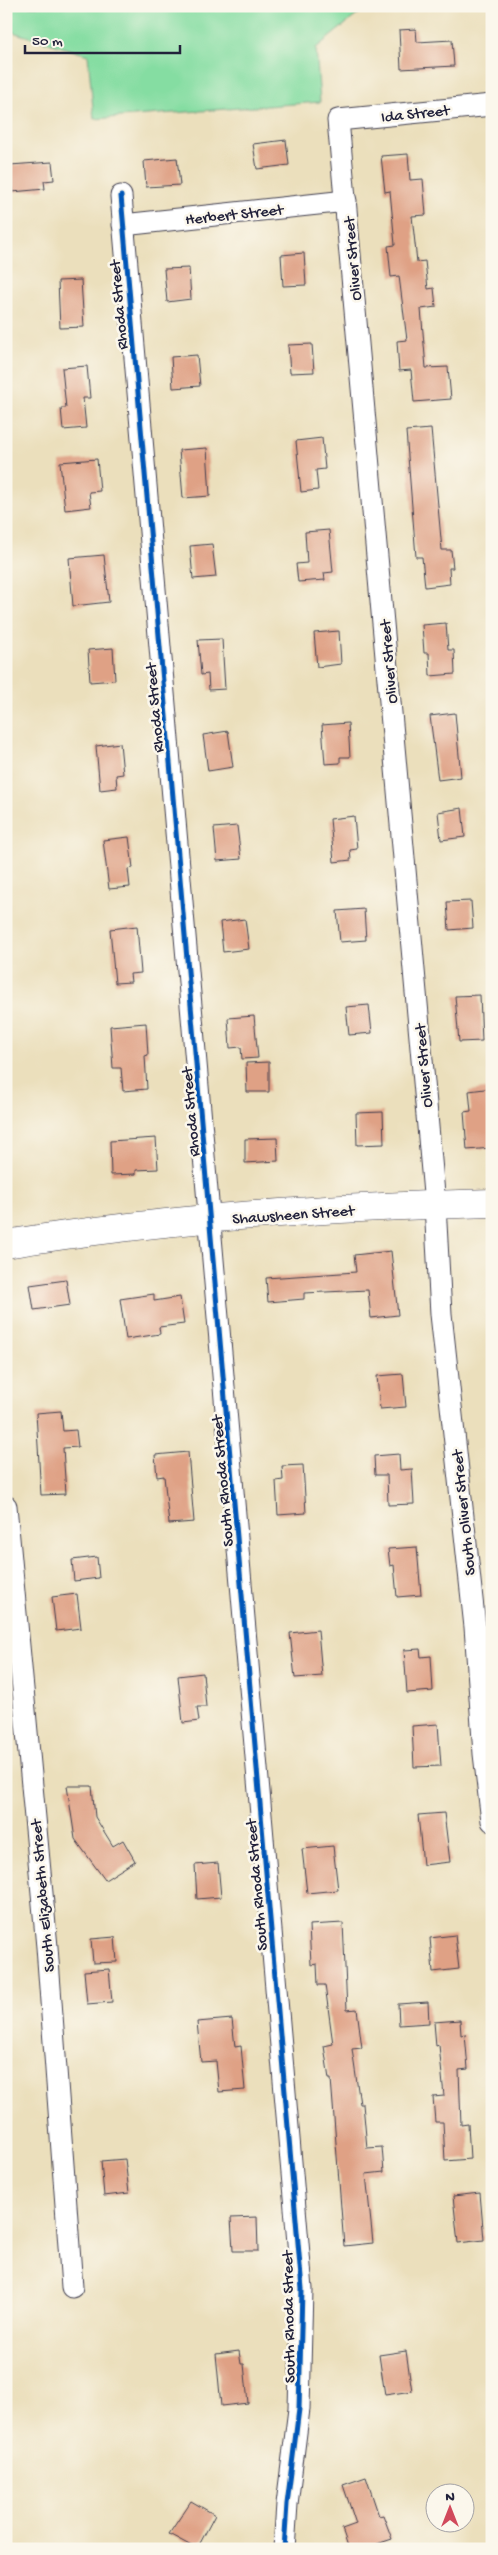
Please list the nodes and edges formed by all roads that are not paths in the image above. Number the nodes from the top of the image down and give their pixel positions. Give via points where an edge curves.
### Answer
1 (492, 105) edge
2 (338, 120) joint
3 (121, 196) dead end
4 (346, 202) junction
5 (123, 225) junction
6 (492, 1203) edge
7 (435, 1204) junction
8 (211, 1218) junction
9 (6, 1244) edge
10 (6, 1506) edge
11 (492, 1820) edge
12 (72, 2287) dead end
13 (284, 2549) edge

1 - 2 street, Ida Street
2 - 4 street, Oliver Street
3 - 5 street, Rhoda Street
4 - 5 street, Herbert Street
4 - 7 street, Oliver Street
5 - 8 street, Rhoda Street
6 - 7 main road, Shawsheen Street
7 - 8 main road, Shawsheen Street
7 - 11 street, South Oliver Street via 441,1314
8 - 9 main road, Shawsheen Street
8 - 13 street, South Rhoda Street via 302,2289 300,2409
10 - 12 street, South Elizabeth Street via 47,1947

